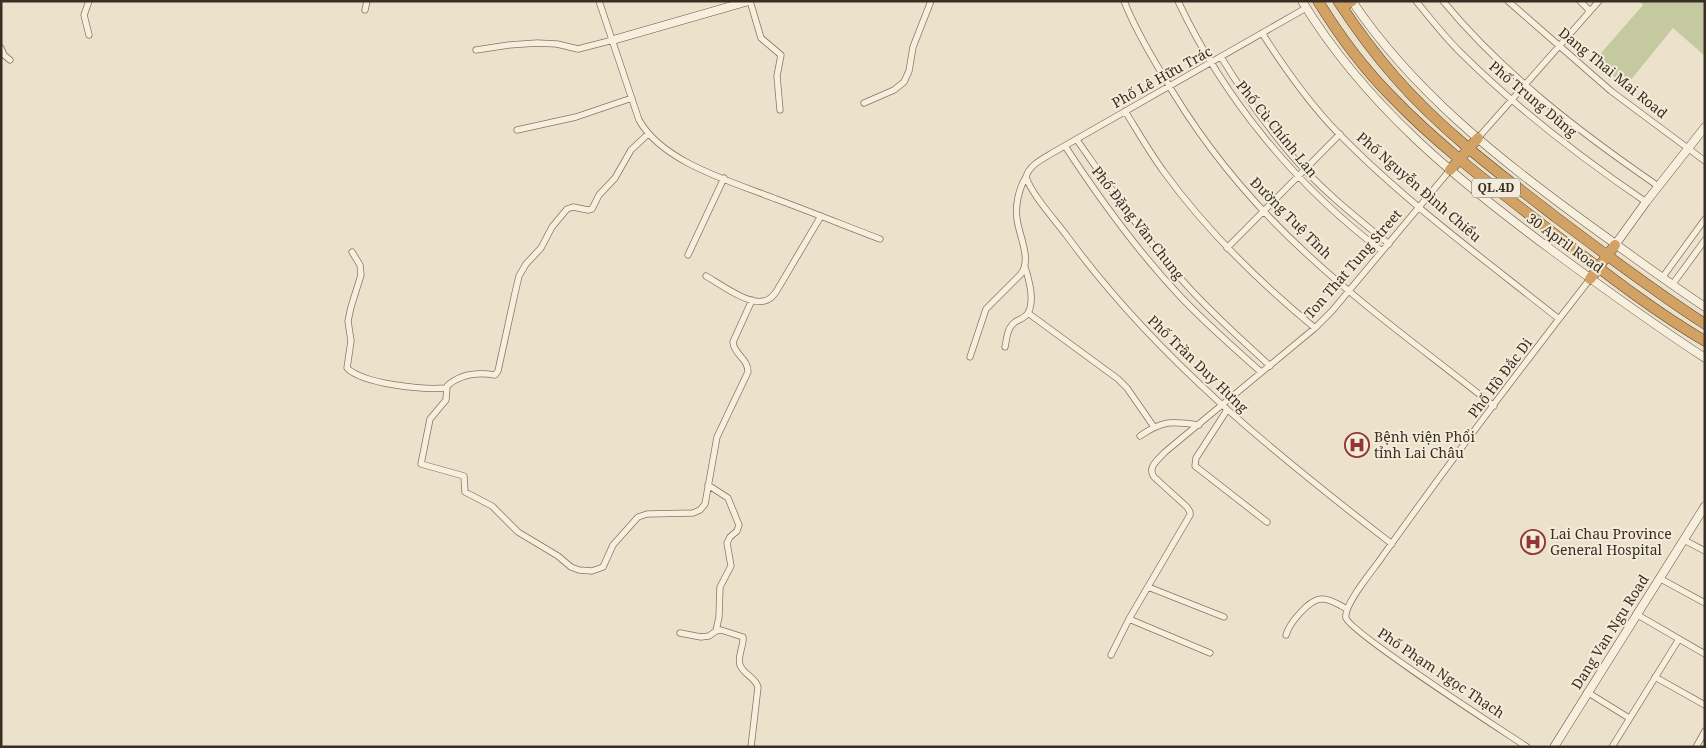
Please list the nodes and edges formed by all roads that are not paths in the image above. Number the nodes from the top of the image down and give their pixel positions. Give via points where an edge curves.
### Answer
1 (89, 1) edge
2 (367, 1) edge
3 (599, 1) edge
4 (750, 1) edge
5 (931, 1) edge
6 (1124, 1) edge
7 (1178, 1) edge
8 (1318, 1) edge
9 (1352, 1) edge
10 (1416, 1) edge
11 (1443, 1) edge
12 (1508, 1) edge
13 (1580, 1) edge
14 (1599, 1) edge
15 (1340, 4) edge
16 (1304, 5) edge
17 (365, 10) dead end
18 (1590, 11) junction
19 (1262, 33) junction
20 (90, 35) dead end
21 (613, 40) junction
22 (1558, 46) junction
23 (1, 48) edge
24 (476, 50) dead end
25 (1221, 58) junction
26 (10, 60) dead end
27 (1210, 63) junction
28 (1525, 84) junction
29 (1168, 86) junction
30 (632, 98) junction
31 (1512, 99) junction
32 (864, 104) dead end
33 (780, 110) dead end
34 (1125, 111) junction
35 (1705, 127) edge
36 (517, 130) dead end
37 (648, 134) junction
38 (1340, 134) junction
39 (1478, 138) junction
40 (1077, 140) junction
41 (1065, 146) junction
42 (1470, 148) junction
43 (1688, 148) junction
44 (1460, 159) junction
45 (1705, 161) edge
46 (1305, 169) junction
47 (1450, 170) junction
48 (1298, 176) junction
49 (1026, 177) junction
50 (724, 178) junction
51 (1658, 186) junction
52 (1646, 202) junction
53 (1419, 207) junction
54 (1263, 211) junction
55 (821, 216) junction
56 (1705, 219) edge
57 (880, 240) dead end
58 (1705, 240) edge
59 (1388, 244) junction
60 (1615, 245) junction
61 (1227, 248) junction
62 (352, 252) dead end
63 (1382, 252) junction
64 (688, 255) dead end
65 (1607, 256) junction
66 (1164, 258) junction
67 (1025, 267) junction
68 (1154, 267) junction
69 (1598, 268) junction
70 (706, 276) dead end
71 (1590, 278) junction
72 (1662, 278) junction
73 (1672, 285) junction
74 (1349, 290) junction
75 (752, 300) junction
76 (1705, 308) edge
77 (1028, 313) junction
78 (1559, 319) junction
79 (1705, 324) edge
80 (1315, 328) junction
81 (1705, 341) edge
82 (1005, 347) dead end
83 (970, 357) dead end
84 (1705, 358) edge
85 (1270, 366) junction
86 (1262, 372) junction
87 (446, 388) junction
88 (1222, 405) junction
89 (1494, 406) junction
90 (1227, 410) junction
91 (1199, 425) junction
92 (1154, 427) junction
93 (1140, 436) dead end
94 (708, 485) junction
95 (1705, 506) edge
96 (1267, 522) dead end
97 (1684, 540) junction
98 (1392, 544) junction
99 (1705, 551) edge
100 (1659, 578) junction
101 (1148, 587) junction
102 (1705, 603) edge
103 (1346, 612) junction
104 (1636, 614) junction
105 (1224, 617) dead end
106 (1130, 619) junction
107 (716, 631) junction
108 (680, 633) dead end
109 (1286, 635) dead end
110 (1679, 639) junction
111 (1210, 653) dead end
112 (1705, 654) edge
113 (1111, 655) dead end
114 (1655, 677) junction
115 (1587, 692) junction
116 (1705, 705) edge
117 (1629, 718) junction
118 (1705, 731) edge
119 (1615, 746) edge
120 (751, 747) edge
121 (1527, 747) edge
122 (1554, 747) edge
123 (1696, 747) edge

1 - 20 street via 84,15
2 - 17 street
3 - 21 street
4 - 21 street
4 - 33 street via 761,38 781,55 777,76
5 - 32 street via 904,82
6 - 29 street, Đường Tuệ Tĩnh
7 - 27 street, Phố Cù Chính Lan
8 - 44 highway, 30 April Road / QL.4D via 1357,58 1380,84
9 - 15 highway
9 - 39 street, 30 April Road / QL.4D via 1413,79
10 - 31 street, Phố Trung Dũng via 1458,50
11 - 28 street, Phố Trung Dũng via 1475,37
12 - 22 street, Dang Thai Mai Road
13 - 18 street
14 - 18 street
15 - 42 highway, 30 April Road / QL.4D via 1395,78
16 - 19 street, Phố Lê Hữu Trác
16 - 47 street, 30 April Road / QL.4D via 1375,99
18 - 22 street
19 - 25 street, Phố Lê Hữu Trác
19 - 38 street, Phố Nguyễn Đình Chiểu via 1300,88
21 - 24 street via 578,49 538,43
21 - 30 street
22 - 28 street
22 - 43 street, Dang Thai Mai Road via 1611,91
23 - 26 street
25 - 27 street, Phố Lê Hữu Trác
25 - 46 street, Phố Cù Chính Lan via 1262,118
27 - 29 street, Phố Lê Hữu Trác
27 - 48 street, Phố Cù Chính Lan via 1249,118
28 - 31 street
28 - 51 street, Phố Trung Dũng via 1591,138
29 - 34 street, Phố Lê Hữu Trác
29 - 54 street, Đường Tuệ Tĩnh via 1212,150
30 - 36 street via 576,117
30 - 37 street
31 - 39 street
31 - 52 street, Phố Trung Dũng
34 - 40 street, Phố Lê Hữu Trác
34 - 61 street via 1164,172
35 - 43 street
37 - 50 street via 675,154
37 - 87 street via 631,150 616,178 599,195 592,209 567,209 526,264 514,293 497,374 472,374 451,382
38 - 46 street
38 - 53 street, Phố Nguyễn Đình Chiểu
39 - 42 highway
39 - 60 street, 30 April Road / QL.4D
40 - 41 street, Phố Lê Hữu Trác
40 - 66 street, Phố Đặng Văn Chung
41 - 49 street, Phố Lê Hữu Trác via 1030,169
41 - 68 street, Phố Đặng Văn Chung
42 - 44 highway
42 - 65 highway, 30 April Road / QL.4D
43 - 45 street, Dang Thai Mai Road
43 - 51 street
44 - 47 highway
44 - 69 highway, 30 April Road / QL.4D
46 - 48 street
46 - 59 street, Phố Cù Chính Lan
47 - 53 street, Ton That Tung Street
47 - 71 street, 30 April Road / QL.4D
48 - 54 street
48 - 63 street, Phố Cù Chính Lan
49 - 67 street via 1016,213
49 - 88 street, Phố Trần Duy Hưng via 1108,290 1146,332
50 - 55 street
50 - 64 street
51 - 52 street
52 - 60 street
53 - 59 street, Ton That Tung Street
53 - 78 street, Phố Nguyễn Đình Chiểu
54 - 61 street
54 - 74 street, Đường Tuệ Tĩnh
55 - 57 street
55 - 75 street via 776,292 764,302
56 - 72 street
58 - 73 street
59 - 63 street, Ton That Tung Street
60 - 65 highway
60 - 72 street, 30 April Road / QL.4D
61 - 80 street
62 - 87 street via 360,265 361,275 348,321 351,341 347,368 380,382
63 - 74 street, Ton That Tung Street
65 - 69 highway
65 - 79 highway, 30 April Road / QL.4D
66 - 68 street
66 - 85 street, Phố Đặng Văn Chung via 1208,307
67 - 77 street via 1031,291
67 - 83 street via 986,309
68 - 86 street, Phố Đặng Văn Chung via 1204,321
69 - 71 highway
69 - 81 highway, 30 April Road / QL.4D
70 - 75 street
71 - 78 street, Phố Hồ Đắc Di
71 - 84 street, 30 April Road / QL.4D
72 - 73 street, 30 April Road / QL.4D
73 - 76 street, 30 April Road / QL.4D
74 - 80 street, Ton That Tung Street
74 - 89 street, Đường Tuệ Tĩnh
75 - 94 street via 733,342 734,348 748,364 748,372 717,437
77 - 82 street via 1012,326
77 - 92 street via 1118,379
78 - 89 street, Phố Hồ Đắc Di
80 - 85 street, Ton That Tung Street
85 - 86 street, Ton That Tung Street
86 - 88 street, Ton That Tung Street
87 - 94 street via 446,400 429,422 421,464 464,476 465,492 492,506 518,532 575,569 592,571 603,567 613,545 638,517 700,510 706,500
88 - 90 street, Phố Trần Duy Hưng
88 - 91 street, Ton That Tung Street
89 - 98 street, Phố Hồ Đắc Di
90 - 96 street via 1196,458 1195,466
90 - 98 street, Phố Trần Duy Hưng via 1319,488
91 - 92 street via 1169,423
91 - 101 street, Ton That Tung Street via 1152,466 1154,477 1190,512
92 - 93 street
94 - 107 street via 728,498 739,525 727,543 731,566 720,587
95 - 97 street, Dang Van Ngu Road
97 - 99 street
97 - 100 street, Dang Van Ngu Road
98 - 103 street, Phố Hồ Đắc Di
100 - 102 street
100 - 104 street, Dang Van Ngu Road
101 - 105 street
101 - 106 street
103 - 109 street via 1325,599 1316,601 1293,621
103 - 121 street, Phố Phạm Ngọc Thạch via 1347,620 1359,632
104 - 110 street
104 - 115 street, Dang Van Ngu Road
106 - 111 street
106 - 113 street
107 - 108 street via 701,637
107 - 120 street via 727,631 743,638 740,665 758,687
110 - 112 street
110 - 114 street
114 - 116 street
114 - 117 street
115 - 117 street
115 - 122 street, Dang Van Ngu Road
117 - 119 street
118 - 123 street

